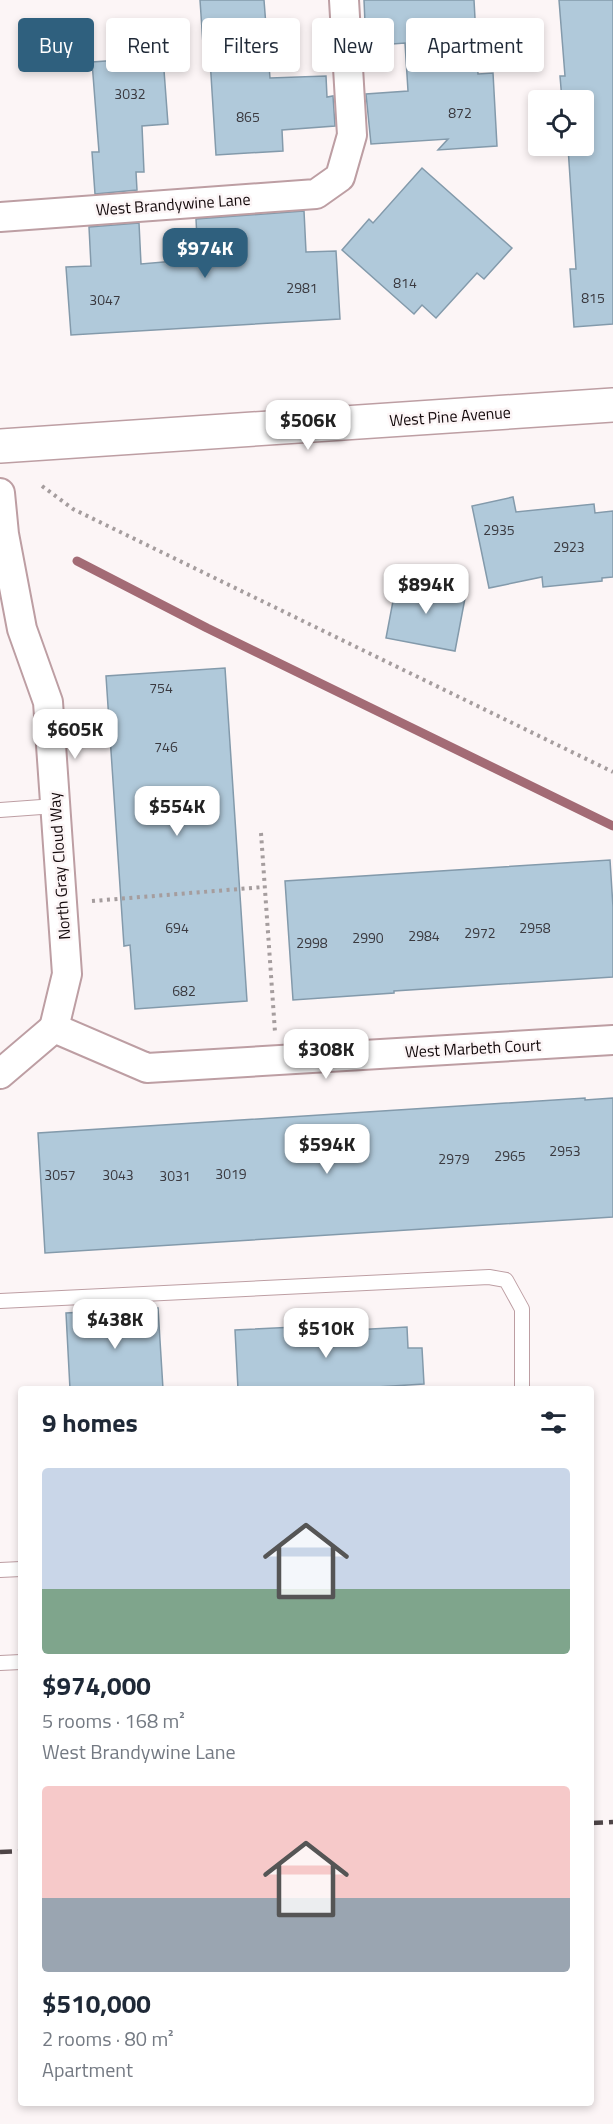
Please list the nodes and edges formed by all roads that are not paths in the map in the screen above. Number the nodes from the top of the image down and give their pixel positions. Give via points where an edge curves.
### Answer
1 (344, 0) edge
2 (0, 217) edge
3 (613, 405) edge
4 (0, 446) edge
5 (0, 493) edge
6 (55, 806) junction
7 (0, 810) edge
8 (54, 1028) junction
9 (613, 1040) edge
10 (0, 1074) edge
11 (0, 1301) edge
12 (522, 1386) edge
13 (18, 1569) edge
14 (0, 1570) edge
15 (18, 1662) edge
16 (0, 1663) edge

1 - 2 street, West Brandywine Lane via 352,135 340,177 316,194
3 - 4 street, West Pine Avenue
5 - 6 street, North Gray Cloud Way via 3,534 22,629 48,702
6 - 7 lane
6 - 8 street, North Gray Cloud Way via 67,974
8 - 9 street, West Marbeth Court via 147,1068
8 - 10 street
11 - 12 lane via 489,1277 506,1280 522,1309
13 - 14 lane
15 - 16 lane

